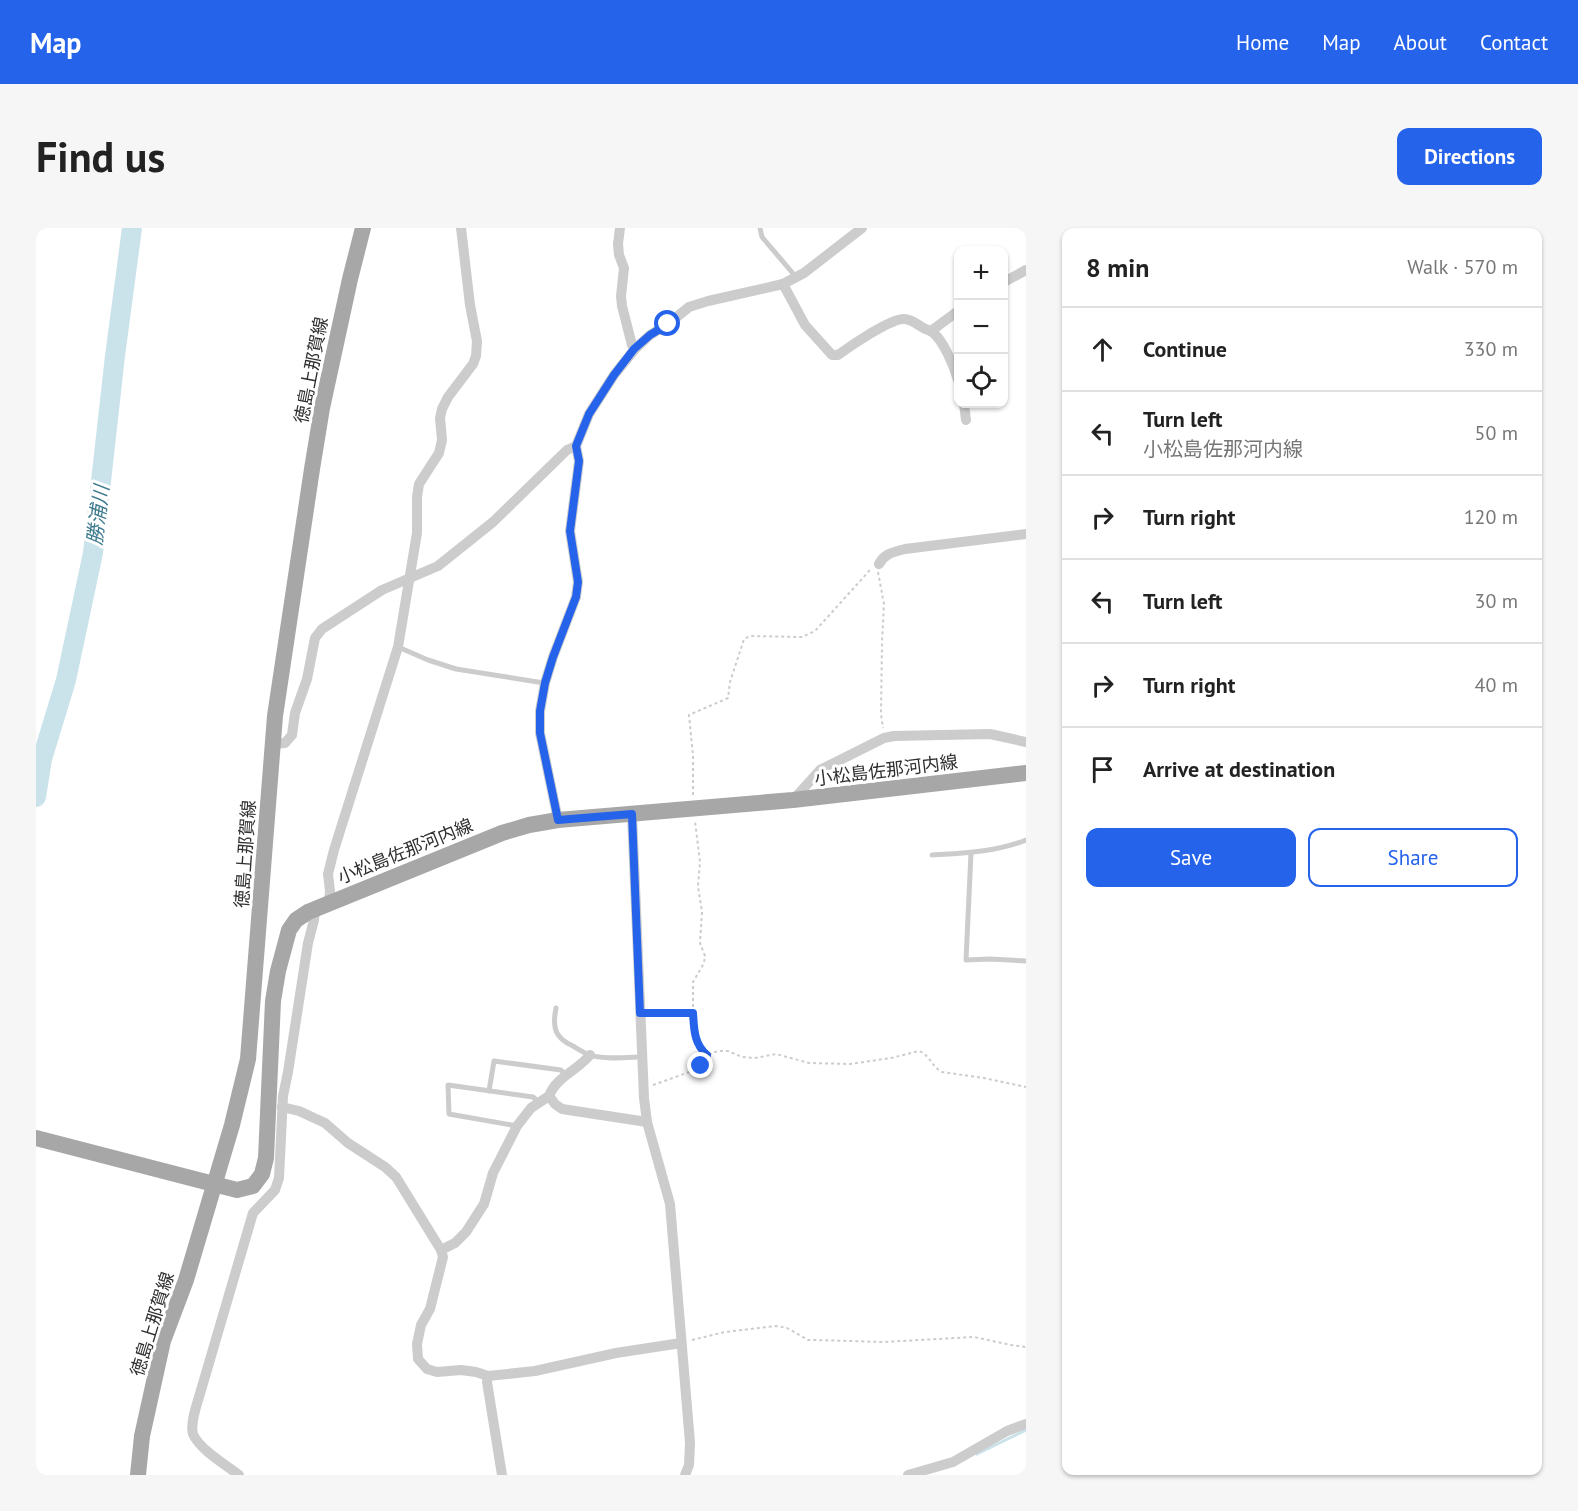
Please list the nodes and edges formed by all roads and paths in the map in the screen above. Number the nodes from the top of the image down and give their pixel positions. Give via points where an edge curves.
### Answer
1 (363, 228) edge
2 (461, 228) edge
3 (620, 228) edge
4 (760, 228) edge
5 (862, 228) edge
6 (1026, 270) edge
7 (796, 277) junction
8 (1008, 280) edge
9 (783, 284) junction
10 (954, 314) edge
11 (931, 331) junction
12 (634, 349) junction
13 (954, 371) edge
14 (964, 408) edge
15 (966, 420) dead end
16 (576, 446) junction
17 (1026, 534) edge
18 (879, 564) junction
19 (410, 578) junction
20 (398, 647) junction
21 (545, 683) junction
22 (884, 738) junction
23 (1026, 742) edge
24 (273, 744) junction
25 (1026, 773) edge
26 (793, 800) junction
27 (694, 807) junction
28 (632, 814) junction
29 (558, 820) junction
30 (1026, 840) edge
31 (971, 853) junction
32 (932, 855) dead end
33 (322, 906) junction
34 (1026, 961) edge
35 (556, 1008) dead end
36 (640, 1013) junction
37 (693, 1013) junction
38 (590, 1055) junction
39 (707, 1055) junction
40 (642, 1057) junction
41 (565, 1075) junction
42 (1026, 1087) edge
43 (489, 1091) junction
44 (549, 1096) junction
45 (644, 1098) junction
46 (539, 1102) junction
47 (282, 1107) junction
48 (647, 1122) junction
49 (517, 1126) junction
50 (36, 1138) edge
51 (214, 1184) junction
52 (441, 1250) junction
53 (681, 1344) junction
54 (1026, 1347) edge
55 (488, 1376) junction
56 (1026, 1424) edge
57 (689, 1472) edge
58 (138, 1475) edge
59 (239, 1475) edge
60 (502, 1475) edge
61 (908, 1475) edge

1 - 24 main road, 徳島上那賀線 via 319,428
2 - 19 street via 476,356 442,409 439,453 419,484
3 - 12 street via 622,306
4 - 7 lane via 762,237
5 - 7 street
6 - 8 street
7 - 9 street
9 - 11 street via 805,325 832,355 901,318
9 - 12 street via 689,307
10 - 11 street
11 - 13 street via 940,340
12 - 16 street via 589,414
14 - 15 street
16 - 19 street via 460,549 438,566
16 - 21 street via 579,461 570,531 578,582
17 - 18 street via 905,549 890,553
18 - 22 path via 884,604
18 - 27 path via 809,635 744,639 728,698 689,715
19 - 20 street
19 - 24 street via 382,590 321,629 315,638 292,735 285,743
20 - 21 lane via 456,669
20 - 33 street via 334,850 328,874 330,891
21 - 29 street via 540,733
22 - 23 street via 990,734
22 - 26 street via 820,770
24 - 51 main road, 徳島上那賀線 via 248,1059
25 - 26 main road, 小松島佐那河内線
26 - 27 main road, 小松島佐那河内線
27 - 28 main road, 小松島佐那河内線
27 - 37 path via 700,862 700,943 705,956 693,982
28 - 29 main road, 小松島佐那河内線
28 - 36 street
29 - 33 main road, 小松島佐那河内線 via 502,833
30 - 31 lane
31 - 32 lane
31 - 34 lane via 966,960
33 - 47 street via 308,943
33 - 51 main road, 小松島佐那河内線 via 296,920 289,930 278,971 262,1174 253,1186 237,1190
35 - 38 lane via 554,1026 559,1038
36 - 37 path
36 - 40 street
37 - 39 path via 696,1040
38 - 40 lane
38 - 41 street
39 - 42 path via 728,1051 755,1058 776,1054 809,1063 850,1065 919,1051 942,1072
39 - 45 path via 695,1070 657,1082
40 - 45 street
41 - 43 lane via 561,1070 494,1060
41 - 44 street
43 - 46 lane via 533,1097
43 - 49 lane via 448,1085 449,1114
44 - 46 street
44 - 48 street via 562,1108
45 - 48 street
46 - 49 street
47 - 52 street via 325,1123 385,1167 396,1177
47 - 59 street via 279,1178 275,1190 254,1213 248,1230 193,1422 193,1433 201,1446
48 - 53 street via 670,1204
49 - 52 street via 493,1173 484,1204 455,1243
50 - 51 main road, 小松島佐那河内線
51 - 58 main road, 徳島上那賀線 via 186,1280 163,1341 142,1436
52 - 55 street via 443,1257 430,1309 421,1325 418,1359 427,1369 438,1372 461,1370
53 - 54 path via 725,1332 776,1326 808,1340 883,1342 974,1337
53 - 55 street
53 - 57 street
55 - 60 street
56 - 61 street via 953,1462

